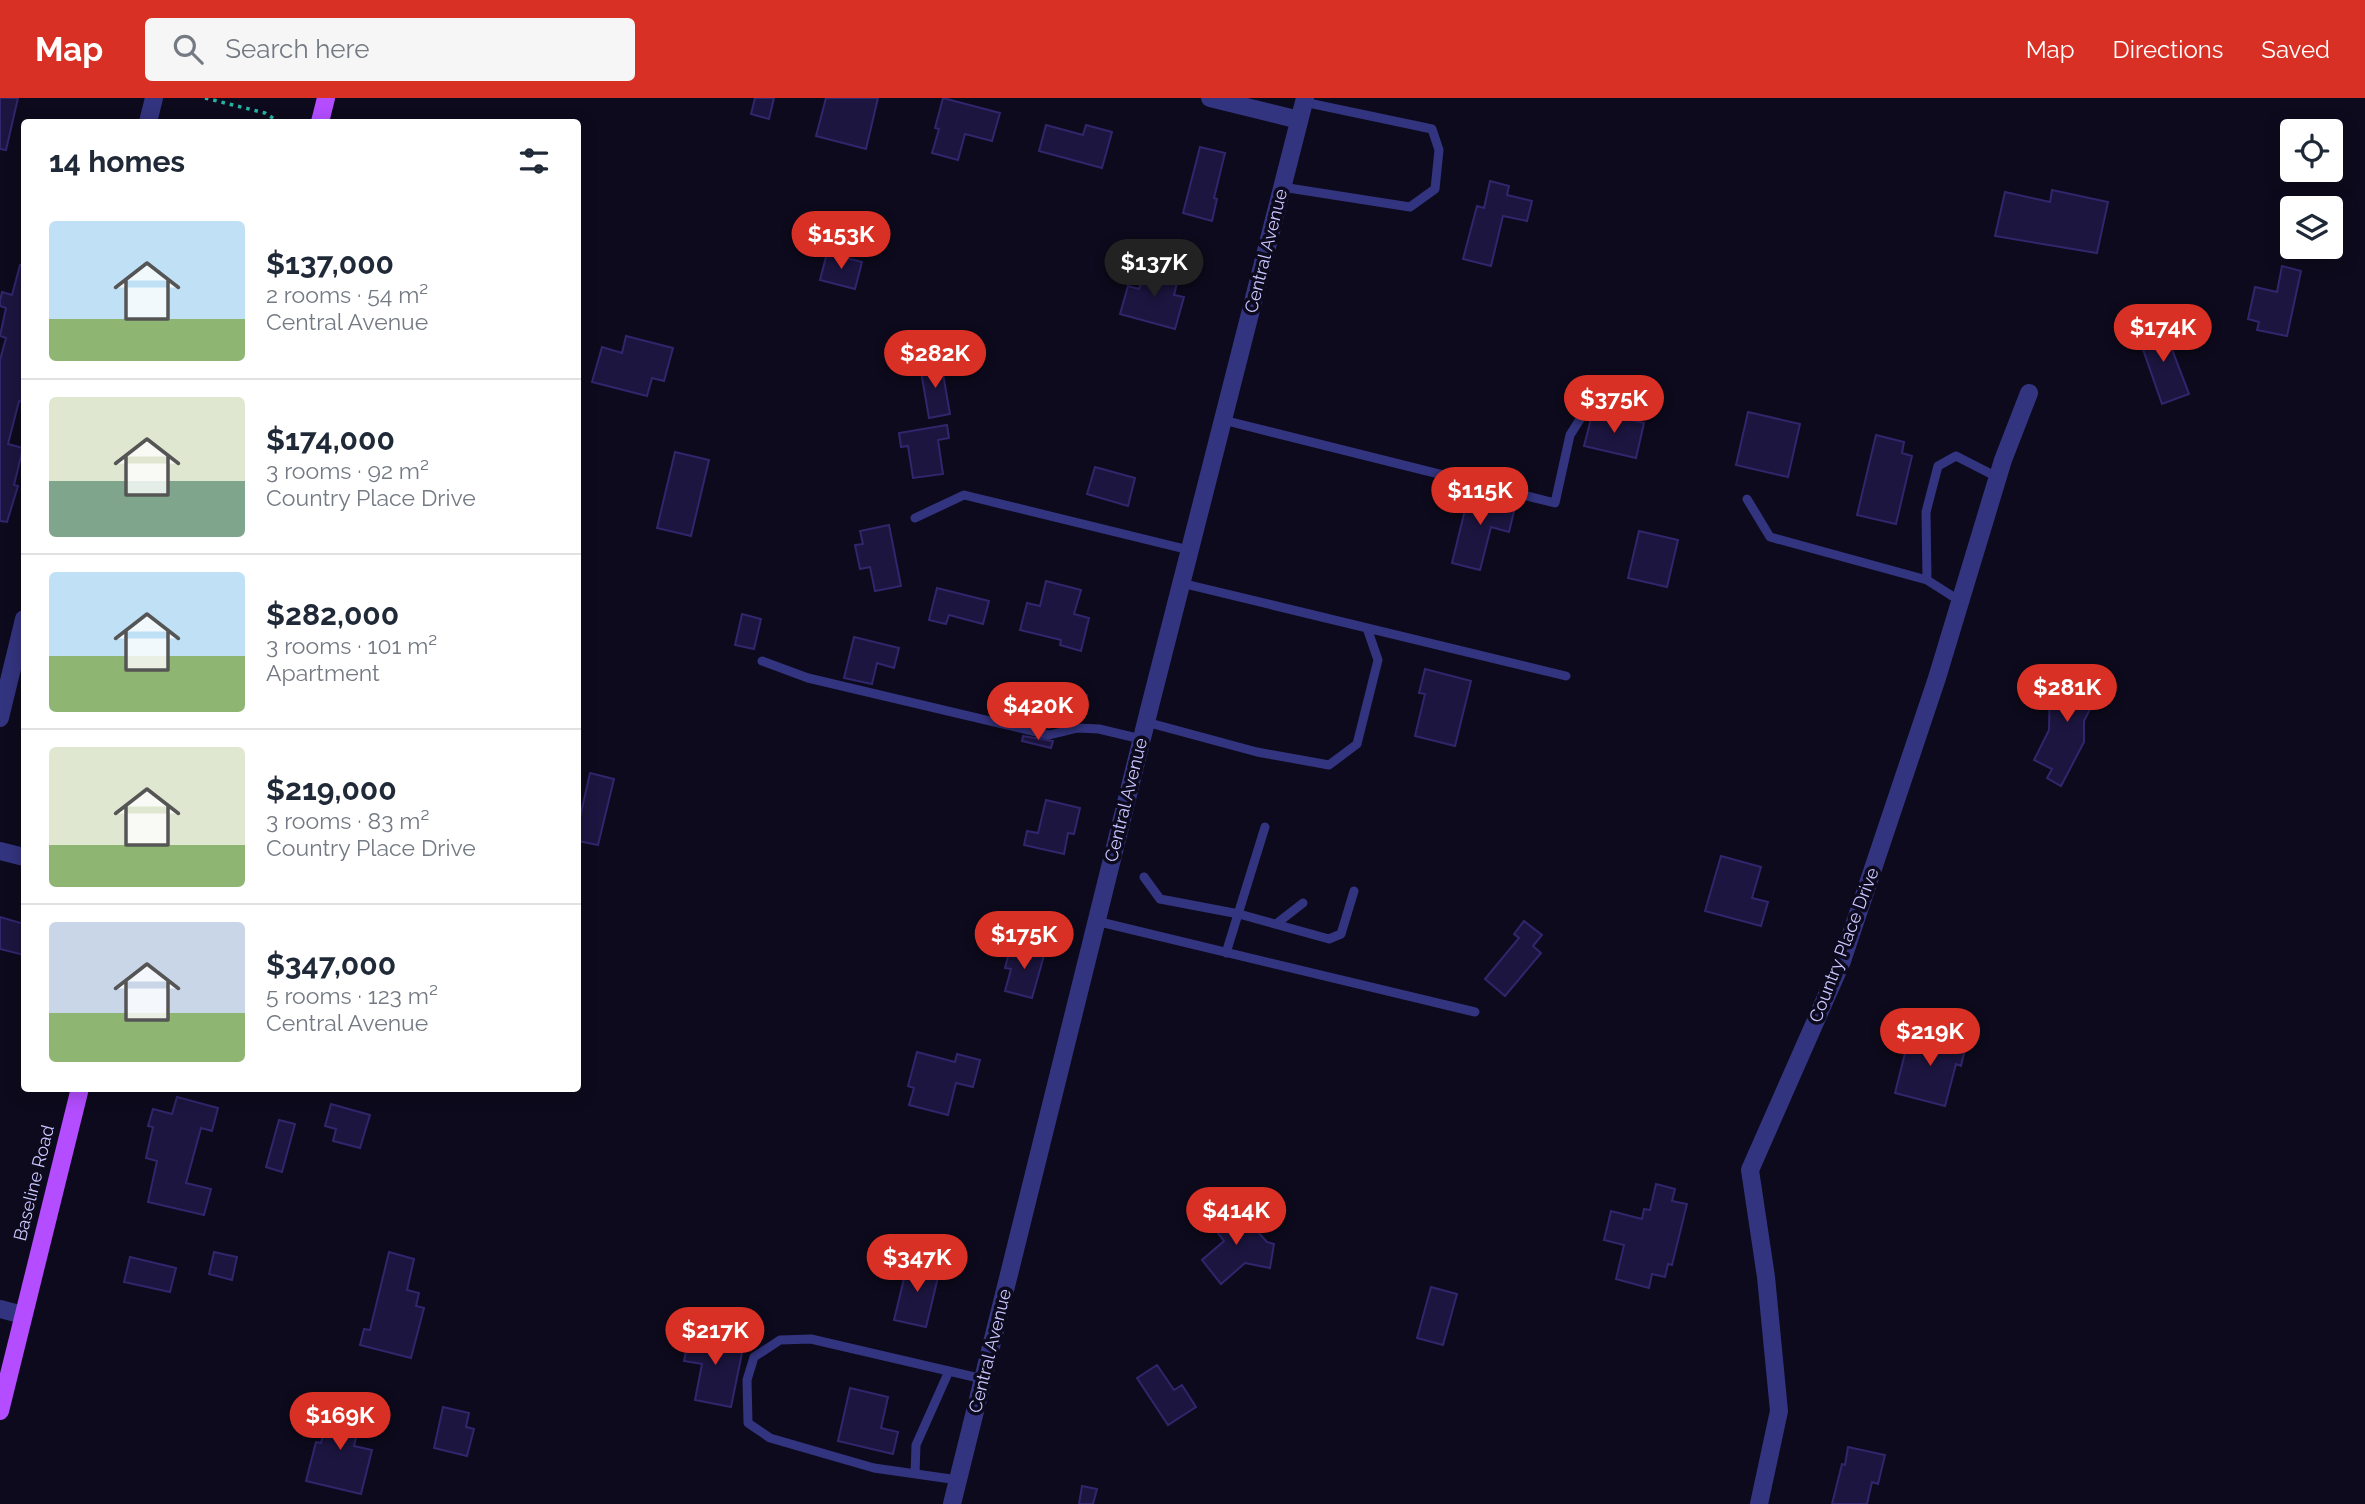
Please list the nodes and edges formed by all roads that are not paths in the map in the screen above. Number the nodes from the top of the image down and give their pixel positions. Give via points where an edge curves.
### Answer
1 (154, 98) edge
2 (326, 98) edge
3 (1210, 98) edge
4 (1304, 100) edge
5 (149, 119) edge
6 (321, 119) edge
7 (1299, 120) junction
8 (1282, 187) junction
9 (2029, 393) dead end
10 (1588, 405) dead end
11 (1223, 421) junction
12 (1997, 477) junction
13 (1747, 499) dead end
14 (915, 518) dead end
15 (1189, 550) junction
16 (1927, 580) junction
17 (1181, 583) junction
18 (1960, 601) junction
19 (1367, 628) junction
20 (21, 631) edge
21 (762, 661) dead end
22 (1566, 676) dead end
23 (0, 718) edge
24 (1143, 730) junction
25 (1265, 827) dead end
26 (0, 851) edge
27 (21, 856) edge
28 (1144, 877) dead end
29 (1354, 891) dead end
30 (1303, 903) dead end
31 (1239, 914) junction
32 (1096, 921) junction
33 (1276, 925) junction
34 (1226, 953) junction
35 (1475, 1012) dead end
36 (79, 1092) edge
37 (0, 1309) edge
38 (23, 1315) junction
39 (949, 1371) junction
40 (983, 1379) junction
41 (0, 1411) edge
42 (915, 1474) junction
43 (958, 1480) junction
44 (952, 1504) edge
45 (1759, 1504) edge

1 - 5 street
2 - 6 main road
3 - 7 street
4 - 7 street, Central Avenue
4 - 8 lane via 1432,128 1439,150 1436,189 1410,207
7 - 8 street, Central Avenue
8 - 11 street, Central Avenue
9 - 12 street, Country Place Drive
10 - 11 lane via 1570,435 1555,503
11 - 15 street, Central Avenue
12 - 16 lane via 1956,456 1938,466 1926,512
12 - 18 street, Country Place Drive
13 - 16 lane via 1770,537
14 - 15 lane via 964,495
15 - 17 street, Central Avenue
16 - 18 lane
17 - 19 lane
17 - 24 street, Central Avenue
18 - 45 street, Country Place Drive via 1842,961 1751,1170 1779,1411
19 - 22 lane
19 - 24 lane via 1378,660 1357,744 1329,765
20 - 23 street
21 - 24 lane via 808,678 1049,735 1078,728
24 - 32 street, Central Avenue
25 - 31 lane
26 - 27 street
28 - 31 lane via 1160,899
29 - 33 lane via 1341,934 1329,939
30 - 33 lane
31 - 33 lane
31 - 34 lane
32 - 34 lane
32 - 40 street, Central Avenue
34 - 35 lane
36 - 38 main road, Baseline Road
37 - 38 street
38 - 41 main road, Baseline Road
39 - 40 lane
39 - 42 lane via 916,1445
39 - 42 lane via 811,1339 780,1340 754,1357 747,1380 748,1423 770,1438 874,1468
40 - 43 street, Central Avenue
42 - 43 lane
43 - 44 street, Central Avenue

